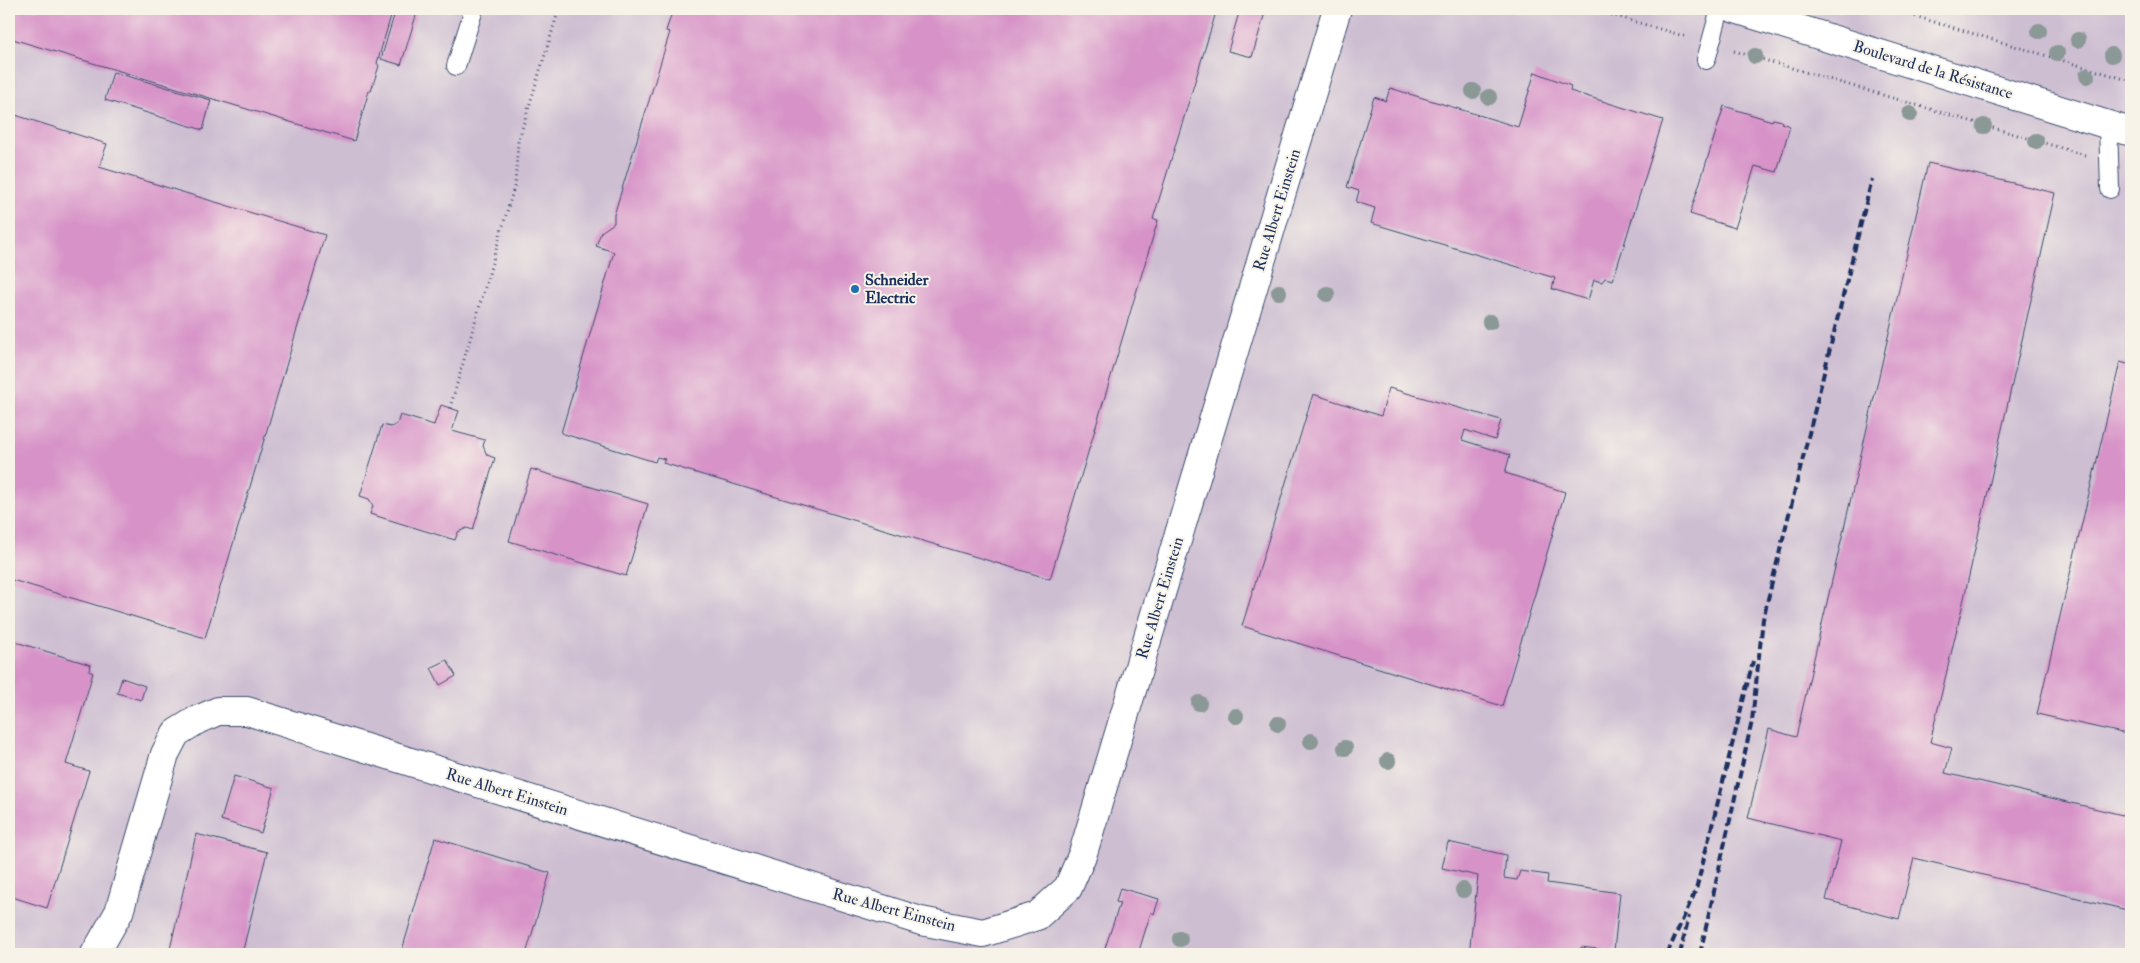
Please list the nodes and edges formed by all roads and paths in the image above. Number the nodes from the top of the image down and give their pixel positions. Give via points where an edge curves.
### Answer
1 (474, 9) edge
2 (559, 9) edge
3 (1337, 9) edge
4 (1592, 9) edge
5 (1720, 9) edge
6 (1735, 9) edge
7 (1891, 9) edge
8 (1708, 52) junction
9 (456, 66) dead end
10 (2131, 81) edge
11 (2120, 128) edge
12 (2110, 163) junction
13 (2110, 189) dead end
14 (450, 408) dead end
15 (95, 954) edge

1 - 9 lane
2 - 14 path via 518,142 515,184
3 - 15 street, Rue Albert Einstein via 1083,853 1068,888 1037,916 983,933 921,921 247,711 218,711 176,733 165,754 119,912
4 - 8 path
5 - 8 lane
6 - 11 street, Boulevard de la Résistance
7 - 10 path
8 - 12 path
11 - 12 lane
12 - 13 lane

